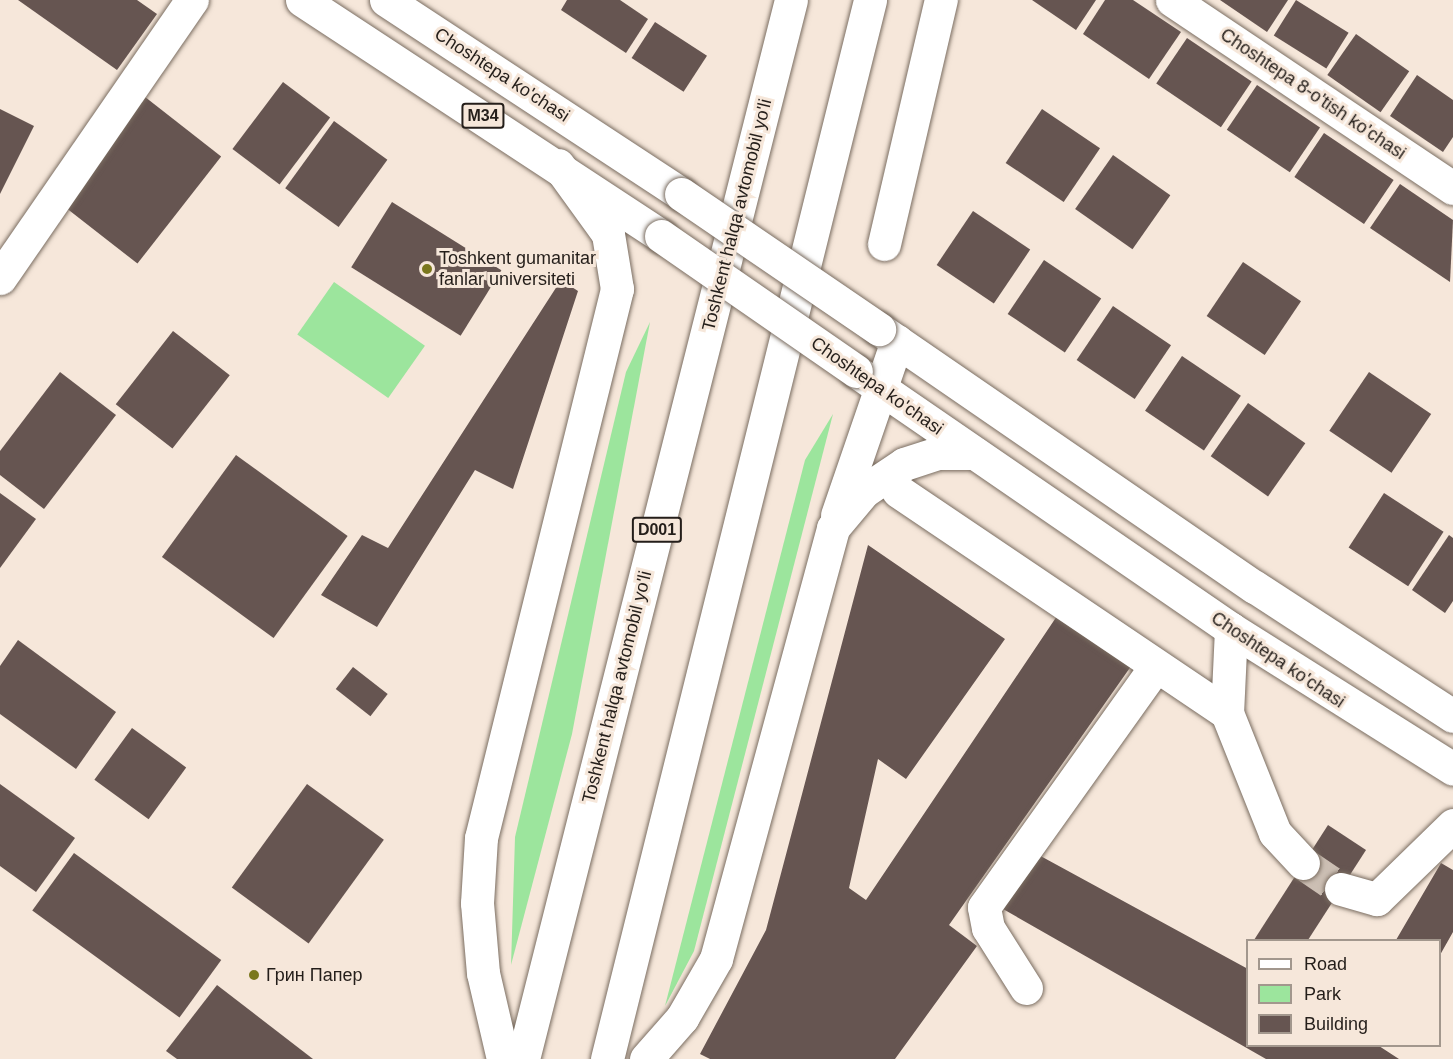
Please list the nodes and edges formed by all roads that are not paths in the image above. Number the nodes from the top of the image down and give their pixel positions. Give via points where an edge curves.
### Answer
1 (192, 0) edge
2 (302, 0) edge
3 (386, 0) edge
4 (791, 0) edge
5 (870, 0) edge
6 (941, 0) edge
7 (1173, 0) edge
8 (558, 165) junction
9 (1453, 188) edge
10 (884, 244) dead end
11 (0, 278) edge
12 (888, 335) junction
13 (866, 378) junction
14 (974, 453) junction
15 (898, 491) dead end
16 (833, 528) junction
17 (1231, 629) junction
18 (1156, 666) junction
19 (1227, 713) junction
20 (1453, 716) edge
21 (1453, 769) edge
22 (1453, 825) edge
23 (1303, 863) tunnel mouth
24 (1341, 889) tunnel mouth
25 (1026, 988) dead end
26 (503, 1059) edge
27 (523, 1059) edge
28 (607, 1059) edge
29 (646, 1059) edge

1 - 11 main road
2 - 8 main road, Choshtepa ko'chasi / M34
3 - 12 main road, Choshtepa ko'chasi / M34, bridge
4 - 27 main road, Toshkent halqa avtomobil yo'li / D001
5 - 28 main road
6 - 10 main road
7 - 9 main road, Choshtepa 8-o'tish ko'chasi
8 - 13 main road, Choshtepa ko'chasi / M34, bridge
8 - 26 main road via 608,234 617,289 481,838 477,903 483,972
12 - 13 main road
12 - 20 main road, Choshtepa ko'chasi via 1255,587
13 - 14 main road, Choshtepa ko'chasi
13 - 16 main road
14 - 16 main road via 938,453 904,464 864,491
14 - 17 main road, Choshtepa ko'chasi
15 - 18 main road
16 - 29 main road via 716,959 682,1018
17 - 19 main road
17 - 21 main road, Choshtepa ko'chasi
18 - 19 main road
18 - 25 main road via 984,907 988,928
19 - 23 main road via 1275,833
22 - 24 main road via 1377,899

